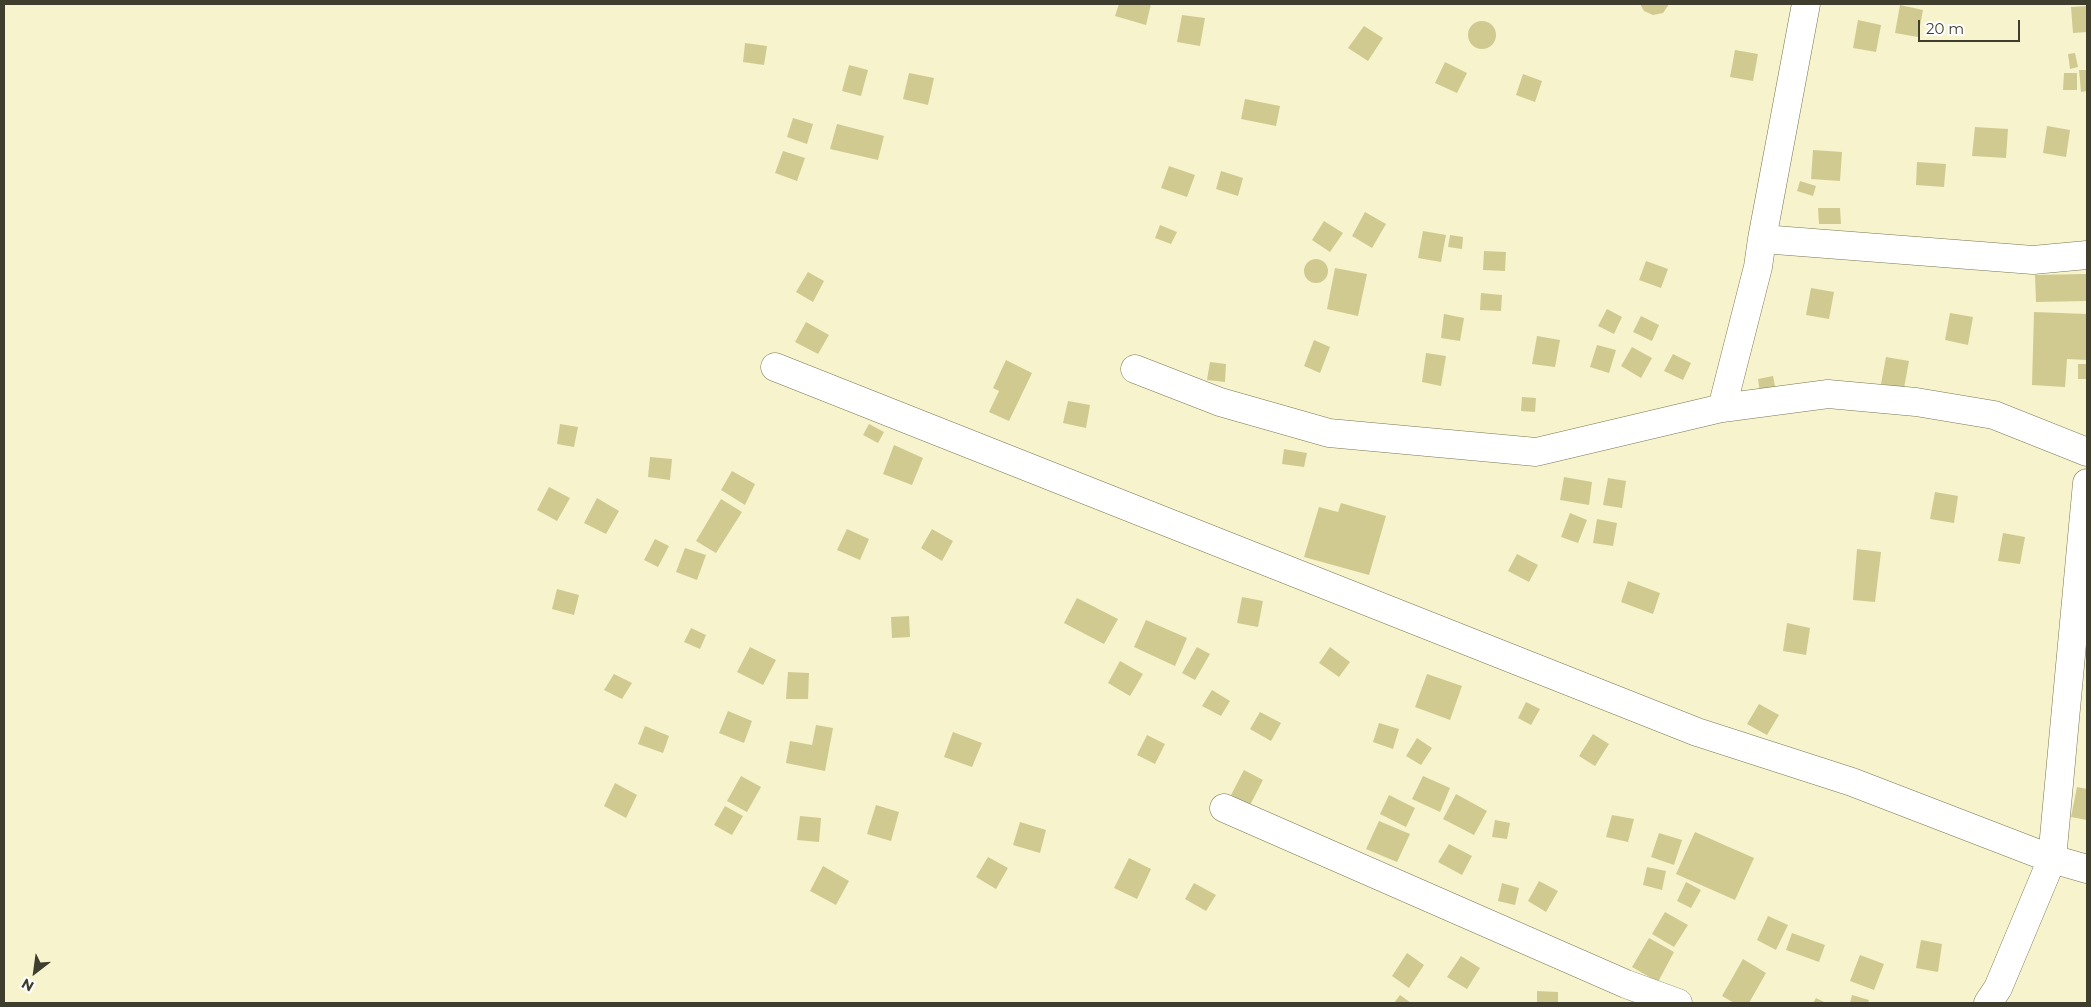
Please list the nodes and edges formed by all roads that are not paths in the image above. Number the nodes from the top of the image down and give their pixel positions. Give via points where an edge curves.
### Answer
1 (1806, 4) edge
2 (1762, 239) junction
3 (2087, 254) edge
4 (775, 367) dead end
5 (1135, 369) dead end
6 (1722, 408) junction
7 (2087, 452) edge
8 (2087, 483) edge
9 (1224, 808) dead end
10 (2052, 859) junction
11 (2087, 869) edge
12 (1678, 1003) edge
13 (1988, 1003) edge

1 - 2 street
2 - 3 street via 2033,260
2 - 6 street
4 - 10 street via 1697,732 1852,782
5 - 6 street via 1220,402 1329,433 1536,452
6 - 7 street via 1828,394 1916,402 1994,415
8 - 10 street
9 - 12 street via 1626,984
10 - 11 street
10 - 13 street via 1998,988

